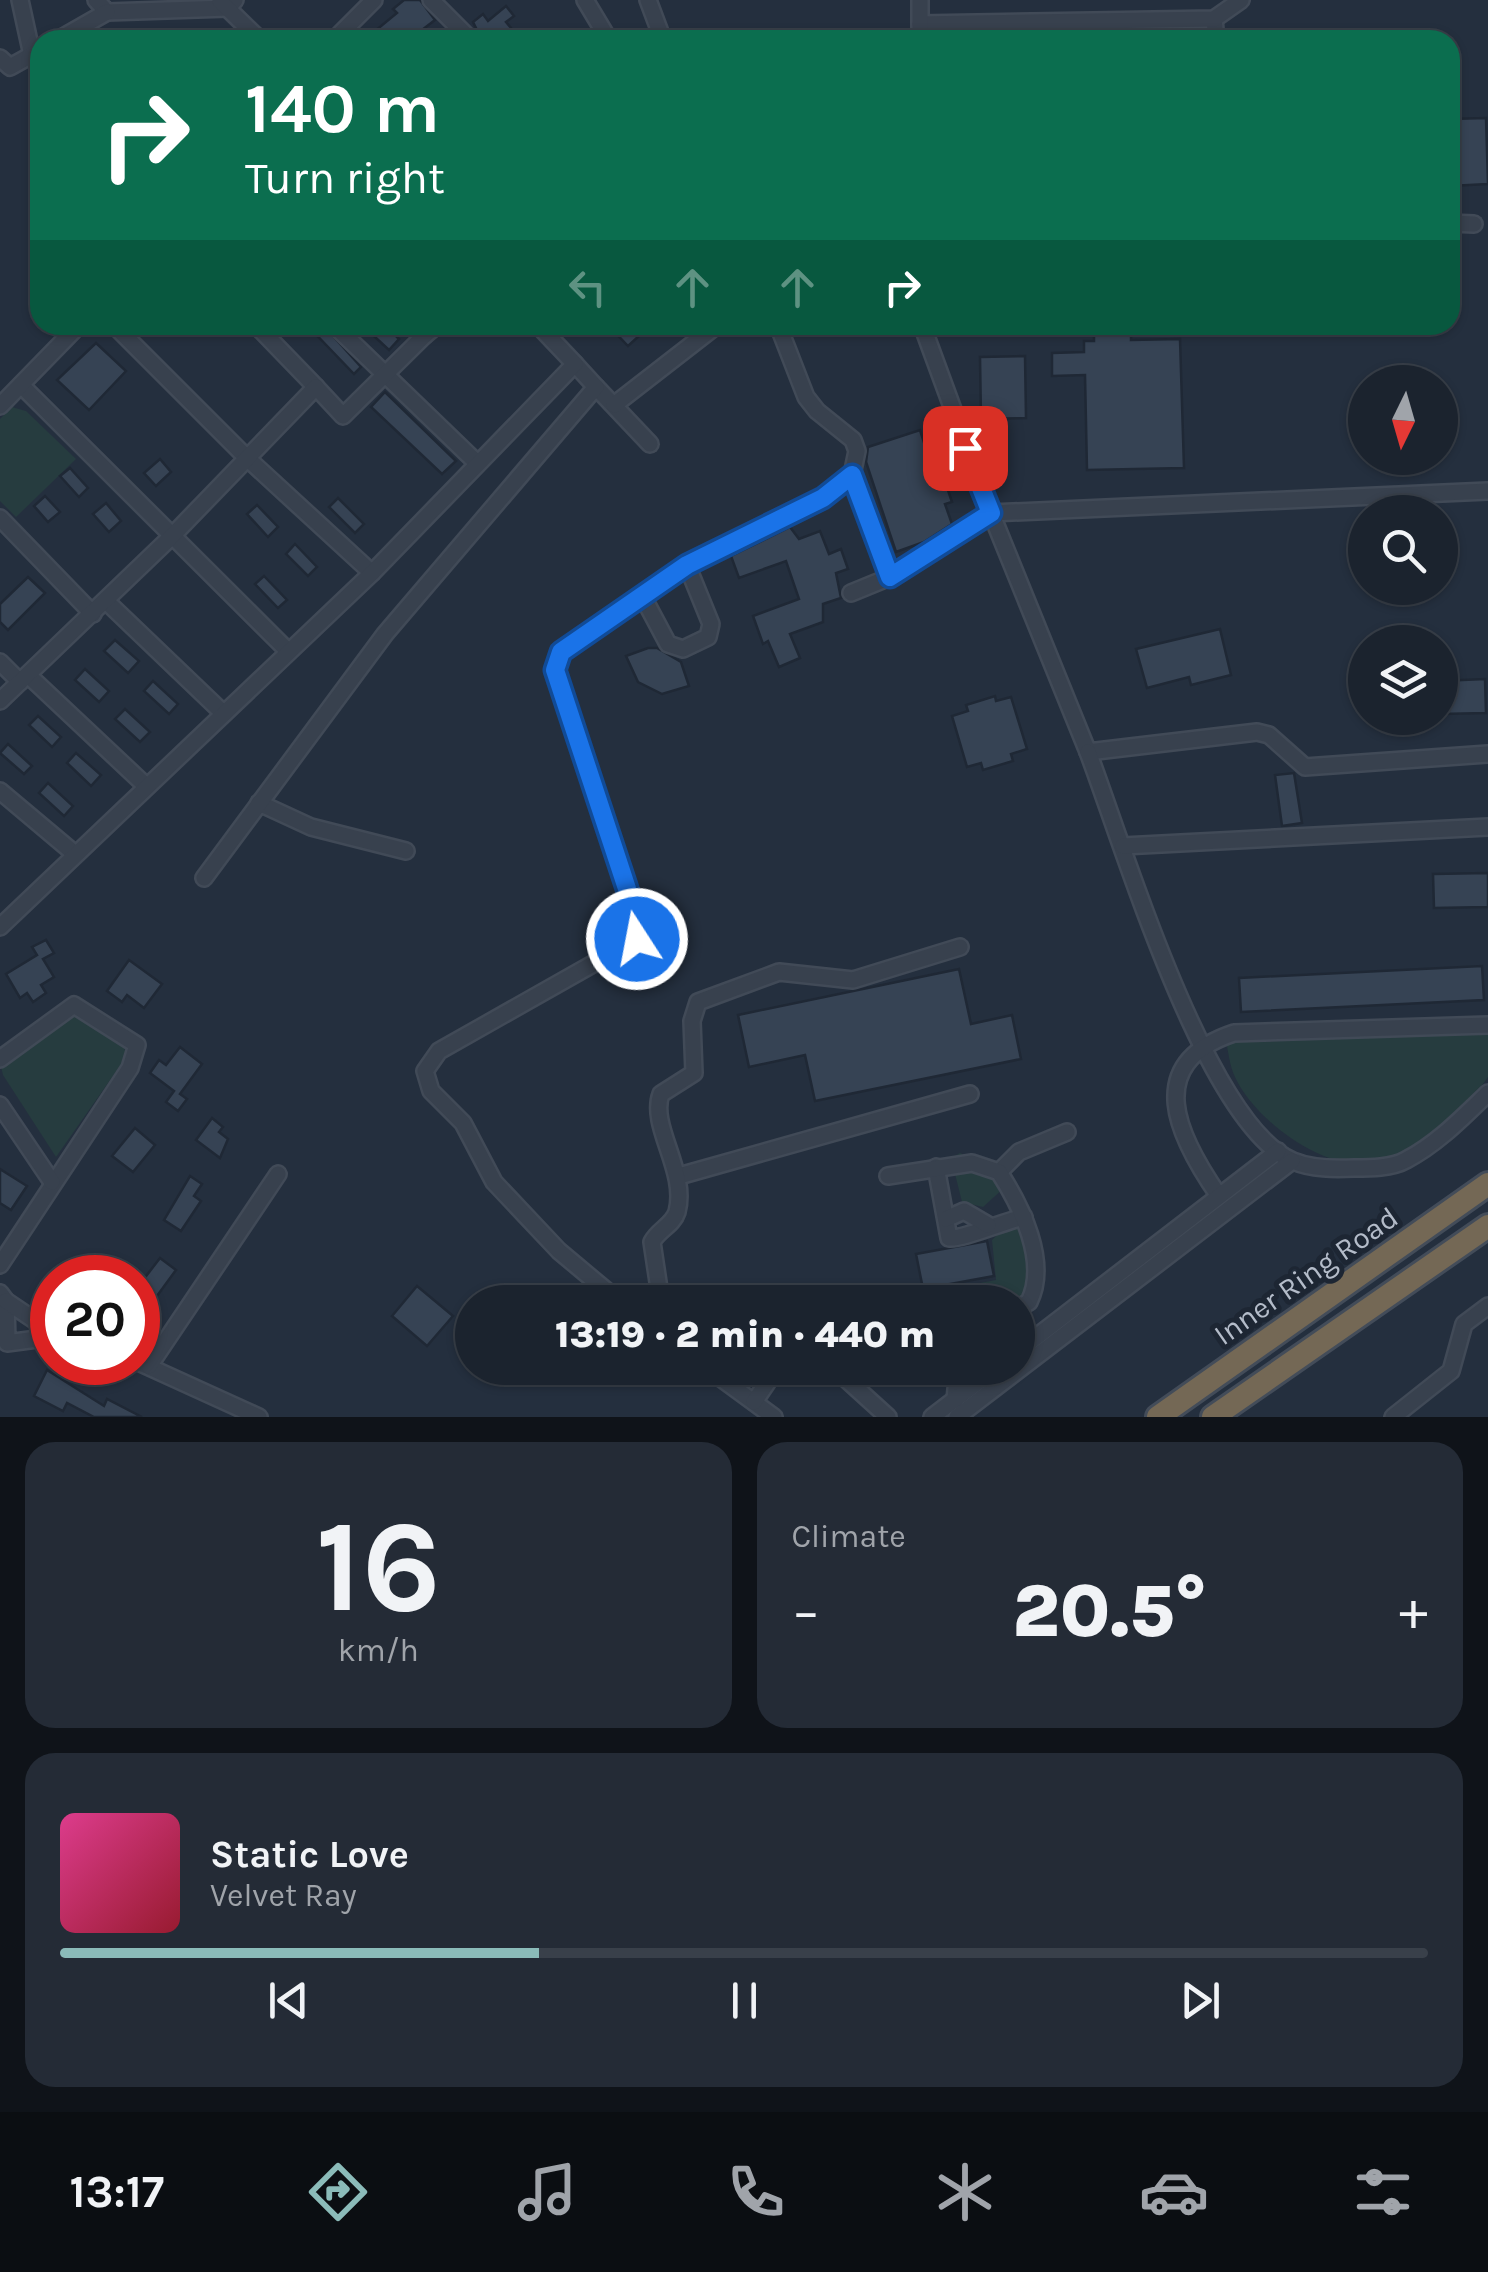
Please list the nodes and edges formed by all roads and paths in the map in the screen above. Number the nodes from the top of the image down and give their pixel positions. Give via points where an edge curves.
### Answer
1 (20, 0) edge
2 (374, 0) edge
3 (431, 0) edge
4 (585, 0) edge
5 (648, 0) edge
6 (920, 0) edge
7 (1242, 0) edge
8 (228, 3) edge
9 (102, 6) edge
10 (1214, 19) junction
11 (71, 30) edge
12 (251, 30) edge
13 (344, 30) edge
14 (461, 30) edge
15 (604, 30) edge
16 (659, 30) edge
17 (920, 30) edge
18 (965, 30) edge
19 (1215, 30) edge
20 (30, 32) edge
21 (30, 55) edge
22 (3, 66) edge
23 (1460, 224) edge
24 (1474, 224) dead end
25 (69, 335) edge
26 (124, 335) edge
27 (266, 335) edge
28 (343, 335) edge
29 (419, 335) edge
30 (547, 335) edge
31 (703, 335) edge
32 (782, 335) edge
33 (926, 335) edge
34 (575, 364) junction
35 (384, 378) junction
36 (21, 385) junction
37 (316, 387) junction
38 (596, 387) junction
39 (614, 404) junction
40 (0, 406) edge
41 (650, 444) dead end
42 (248, 459) junction
43 (477, 463) junction
44 (852, 475) junction
45 (1488, 491) edge
46 (991, 513) junction
47 (0, 518) edge
48 (172, 536) junction
49 (687, 565) junction
50 (372, 573) junction
51 (890, 577) junction
52 (851, 593) dead end
53 (643, 598) junction
54 (106, 601) junction
55 (92, 614) junction
56 (286, 650) junction
57 (0, 662) edge
58 (24, 678) junction
59 (0, 701) edge
60 (222, 712) junction
61 (1088, 752) junction
62 (1488, 754) edge
63 (145, 785) junction
64 (0, 791) edge
65 (260, 803) junction
66 (1488, 827) edge
67 (1123, 846) junction
68 (406, 851) dead end
69 (75, 854) junction
70 (204, 878) dead end
71 (1, 924) edge
72 (960, 947) dead end
73 (1488, 1026) edge
74 (1201, 1044) junction
75 (0, 1059) edge
76 (1488, 1093) edge
77 (970, 1094) dead end
78 (0, 1105) edge
79 (1066, 1132) dead end
80 (1278, 1151) junction
81 (1292, 1161) junction
82 (936, 1167) junction
83 (999, 1172) junction
84 (278, 1174) dead end
85 (678, 1176) junction
86 (888, 1176) dead end
87 (52, 1182) junction
88 (1488, 1184) edge
89 (1219, 1196) junction
90 (1024, 1217) junction
91 (946, 1219) junction
92 (988, 1225) junction
93 (1488, 1226) edge
94 (0, 1264) edge
95 (600, 1285) edge
96 (658, 1285) edge
97 (1034, 1285) edge
98 (3, 1297) edge
99 (1488, 1306) edge
100 (30, 1317) edge
101 (1035, 1337) edge
102 (30, 1339) edge
103 (160, 1340) edge
104 (3, 1346) edge
105 (160, 1372) edge
106 (730, 1385) edge
107 (766, 1385) edge
108 (853, 1385) edge
109 (979, 1385) edge
110 (754, 1402) junction
111 (956, 1409) edge
112 (259, 1417) edge
113 (774, 1417) edge
114 (888, 1417) edge
115 (932, 1417) edge
116 (1158, 1417) edge
117 (1213, 1417) edge
118 (1393, 1417) edge

1 - 20 lane
2 - 13 lane
3 - 14 lane
4 - 15 lane
5 - 16 lane
6 - 17 lane
7 - 10 lane
8 - 9 lane
8 - 12 lane
9 - 11 lane
10 - 18 lane
10 - 19 lane
21 - 22 lane
23 - 24 lane
25 - 36 lane
26 - 42 lane
27 - 37 lane
28 - 35 lane
29 - 35 lane
30 - 34 lane
31 - 39 lane
32 - 44 lane via 806,397 853,440
33 - 46 lane
34 - 38 lane
34 - 43 lane
35 - 37 lane via 343,416
35 - 43 lane
36 - 40 lane
36 - 48 lane
37 - 42 lane
38 - 39 lane
38 - 65 lane via 386,634
39 - 41 lane
42 - 48 lane
42 - 50 lane
43 - 50 lane
44 - 49 lane via 823,498
44 - 51 lane
45 - 46 lane
46 - 51 lane
46 - 61 lane
47 - 55 lane
48 - 54 lane
48 - 56 lane
49 - 53 lane
49 - 53 lane via 711,624 708,637 683,648 668,644
50 - 56 lane
51 - 52 lane
53 - 95 lane via 572,642 555,670 637,919 637,939 440,1050 424,1080 464,1123 494,1182
54 - 55 lane
54 - 60 lane
55 - 58 lane
56 - 60 lane
57 - 58 lane
58 - 59 lane
58 - 63 lane
60 - 63 lane
61 - 62 lane via 1257,732 1305,767
61 - 67 lane
63 - 69 lane
64 - 69 lane
65 - 68 lane via 311,827
65 - 70 lane
66 - 67 lane
67 - 74 lane
69 - 71 lane
72 - 85 lane via 854,980 779,972 698,1002 694,1073 661,1094 658,1106
73 - 74 lane via 1234,1034
74 - 80 lane via 1249,1127
74 - 89 lane via 1183,1071 1176,1108 1188,1148
75 - 87 lane via 74,1005 137,1044 130,1068
76 - 81 lane via 1402,1163 1328,1169
77 - 85 lane
78 - 87 lane
79 - 83 lane via 1019,1152
80 - 81 lane
80 - 89 lane
81 - 111 lane
82 - 83 lane via 972,1163
82 - 86 lane
82 - 91 lane
83 - 90 lane
84 - 103 lane
85 - 96 lane via 674,1218 652,1242
87 - 94 lane
88 - 116 highway, Inner Ring Road
89 - 101 lane
90 - 92 lane
90 - 97 lane
91 - 92 lane via 964,1210
91 - 92 lane via 954,1240
93 - 117 highway, Inner Ring Road
98 - 100 lane
98 - 104 lane
99 - 118 lane via 1464,1324 1455,1367
102 - 104 lane
105 - 112 lane
106 - 110 lane
107 - 110 lane
108 - 114 lane
109 - 111 lane
110 - 113 lane
111 - 115 lane

